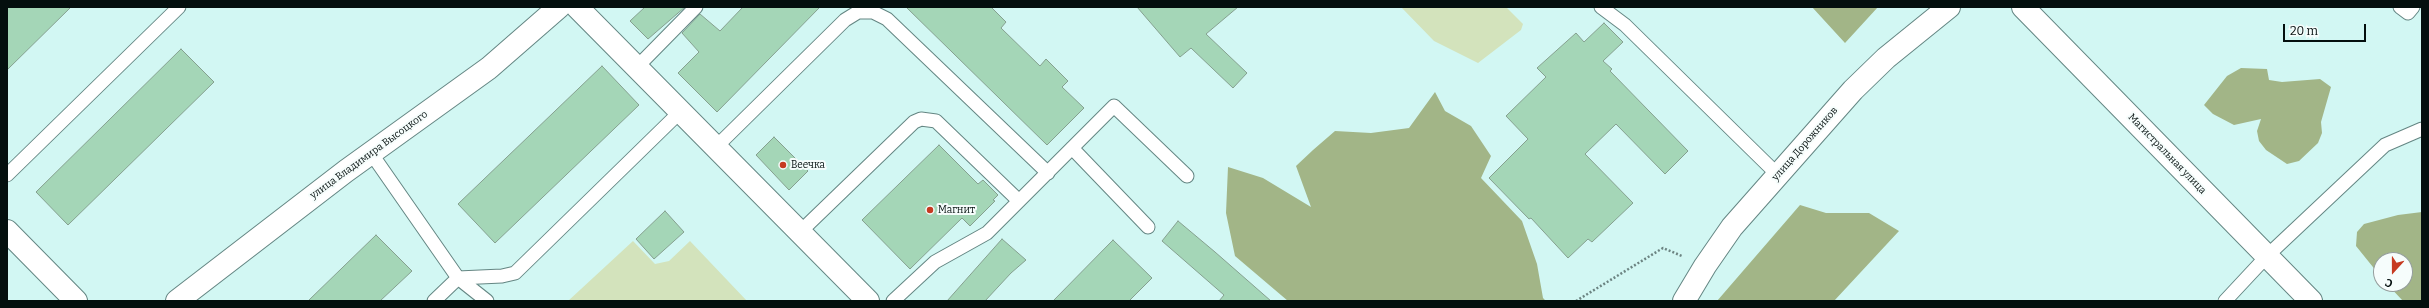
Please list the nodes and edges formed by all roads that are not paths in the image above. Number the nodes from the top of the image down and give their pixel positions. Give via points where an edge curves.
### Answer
1 (179, 7) edge
2 (559, 7) edge
3 (576, 7) edge
4 (696, 7) edge
5 (1601, 7) edge
6 (1949, 7) edge
7 (2023, 7) edge
8 (2400, 7) edge
9 (2413, 7) edge
10 (637, 67) junction
11 (681, 111) junction
12 (2422, 129) edge
13 (715, 148) junction
14 (1072, 148) junction
15 (371, 153) junction
16 (1048, 173) junction
17 (7, 175) edge
18 (1778, 175) junction
19 (1187, 176) dead end
20 (1020, 201) junction
21 (1148, 227) dead end
22 (7, 231) edge
23 (799, 233) junction
24 (2267, 256) junction
25 (458, 278) junction
26 (76, 301) edge
27 (176, 301) edge
28 (434, 301) edge
29 (487, 301) edge
30 (868, 301) edge
31 (894, 301) edge
32 (1684, 301) edge
33 (2225, 301) edge
34 (2310, 301) edge

1 - 17 lane
2 - 15 street, улица Владимира Высоцкого via 489,68
3 - 10 street
4 - 10 lane
5 - 18 lane via 1625,25
6 - 18 street, улица Дорожников via 1886,58 1853,90
7 - 24 street, Магистральная улица
8 - 9 lane via 2408,13
10 - 11 street
11 - 13 street
11 - 25 lane via 515,273
12 - 24 lane via 2385,145
13 - 16 lane via 845,20 858,12 874,12 887,19
13 - 23 street
14 - 16 lane
14 - 19 lane via 1114,106
14 - 21 lane
15 - 25 lane
15 - 27 street, улица Владимира Высоцкого
16 - 20 lane
18 - 32 street, улица Дорожников via 1732,227
20 - 23 lane via 936,121 921,119 914,122
20 - 31 lane via 978,240 935,262
22 - 26 street
23 - 30 street
24 - 33 lane
24 - 34 street, Магистральная улица
25 - 28 lane
25 - 29 lane

